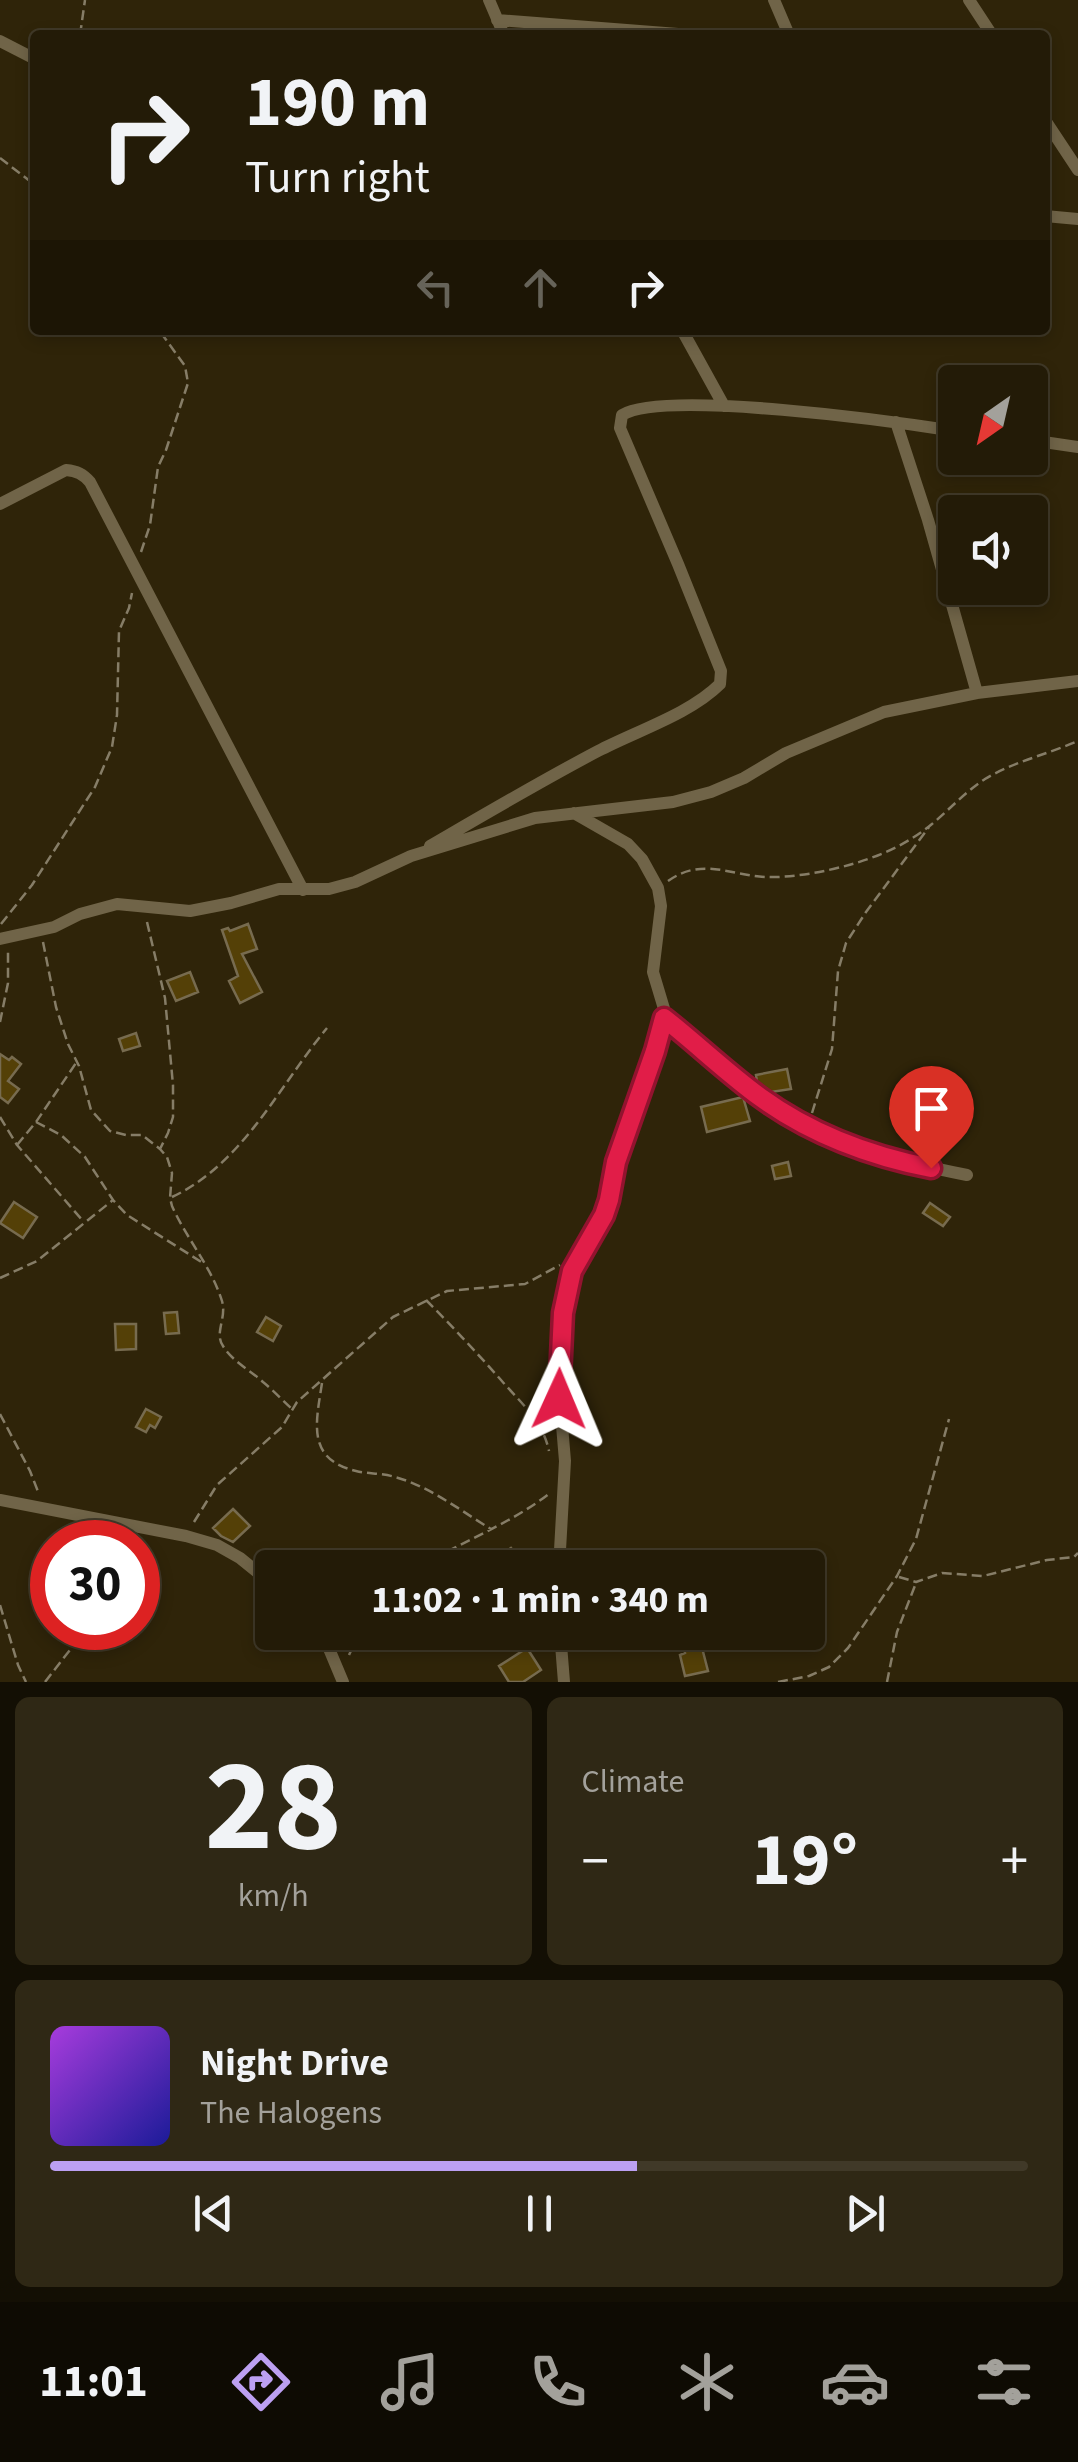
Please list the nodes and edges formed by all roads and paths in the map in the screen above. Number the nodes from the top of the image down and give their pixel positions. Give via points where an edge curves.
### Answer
1 (85, 0) edge
2 (489, 0) edge
3 (774, 0) edge
4 (969, 0) edge
5 (496, 20) junction
6 (81, 30) edge
7 (501, 30) edge
8 (626, 30) edge
9 (787, 30) edge
10 (989, 30) edge
11 (0, 41) edge
12 (30, 56) edge
13 (1050, 128) edge
14 (0, 158) edge
15 (1078, 170) edge
16 (30, 181) edge
17 (1050, 216) edge
18 (1078, 218) edge
19 (162, 335) edge
20 (685, 335) edge
21 (724, 406) junction
22 (896, 422) junction
23 (938, 428) edge
24 (1048, 443) edge
25 (1078, 447) edge
26 (0, 504) edge
27 (135, 567) junction
28 (1078, 681) edge
29 (977, 693) junction
30 (1078, 740) edge
31 (574, 813) junction
32 (930, 826) junction
33 (411, 856) junction
34 (658, 888) junction
35 (303, 890) junction
36 (144, 906) junction
37 (40, 931) junction
38 (3, 934) edge
39 (664, 1018) junction
40 (0, 1022) edge
41 (327, 1028) dead end
42 (77, 1062) junction
43 (0, 1117) edge
44 (36, 1122) junction
45 (808, 1126) junction
46 (16, 1145) junction
47 (160, 1149) junction
48 (968, 1175) dead end
49 (170, 1198) junction
50 (113, 1200) junction
51 (84, 1224) junction
52 (578, 1257) junction
53 (205, 1264) junction
54 (0, 1278) edge
55 (426, 1300) junction
56 (323, 1379) junction
57 (291, 1408) junction
58 (0, 1414) edge
59 (950, 1419) dead end
60 (550, 1456) dead end
61 (562, 1482) junction
62 (0, 1500) edge
63 (45, 1509) junction
64 (491, 1529) junction
65 (186, 1536) junction
66 (449, 1550) edge
67 (559, 1550) edge
68 (1078, 1553) edge
69 (240, 1558) junction
70 (255, 1559) edge
71 (255, 1570) edge
72 (897, 1576) junction
73 (916, 1582) junction
74 (0, 1605) edge
75 (69, 1650) edge
76 (329, 1650) edge
77 (351, 1650) edge
78 (561, 1650) edge
79 (341, 1678) edge
80 (26, 1682) edge
81 (44, 1682) edge
82 (564, 1682) edge
83 (778, 1682) edge
84 (887, 1682) edge

1 - 6 path
2 - 5 street
3 - 9 street
4 - 10 street
5 - 7 street
5 - 8 street
11 - 12 street
13 - 15 street
14 - 16 path
17 - 18 street
19 - 27 path via 185,366 188,383 158,467
20 - 21 street
21 - 22 street
21 - 33 street via 631,410 622,415 620,428 720,684
22 - 23 street
22 - 29 street
24 - 25 street
26 - 27 street via 75,471 90,482
27 - 35 street
27 - 38 path via 119,630 112,747 95,787
28 - 29 street
29 - 31 street via 884,712 695,797
30 - 32 path via 987,778
31 - 33 street via 535,818
31 - 34 street via 628,844
32 - 34 path via 847,866 763,877 690,870
32 - 45 path via 846,943 832,1049
33 - 35 street via 355,882
34 - 39 street via 654,972
35 - 36 street via 190,910
36 - 37 street via 101,907
36 - 47 path via 165,998 172,1084 173,1117
37 - 38 street
37 - 42 path via 56,1007
38 - 40 path via 8,983
39 - 45 street via 761,1098
39 - 52 street via 604,1215
41 - 49 path via 218,1168
42 - 44 path
42 - 47 path via 91,1110 103,1126 142,1135
43 - 46 path
44 - 46 path
44 - 50 path via 85,1157
45 - 48 street via 898,1162
46 - 51 path
47 - 49 path via 172,1173
49 - 53 path
50 - 51 path
50 - 53 path
51 - 54 path via 37,1261
52 - 55 path via 526,1284 446,1291
52 - 61 street via 560,1345
53 - 57 path via 223,1305 220,1342
55 - 56 path via 392,1317
55 - 60 path via 532,1414
56 - 57 path
56 - 64 path via 317,1436 328,1458 418,1486
57 - 65 path via 282,1427 217,1485
58 - 63 path
59 - 72 path via 916,1539
61 - 64 path
61 - 67 street
62 - 63 street
63 - 65 street
64 - 66 path
65 - 69 street
68 - 73 path via 983,1576 942,1573
69 - 70 path
69 - 71 street
72 - 73 path
72 - 83 path via 829,1666
73 - 84 path
74 - 80 path
75 - 81 path
76 - 79 street
77 - 79 path
78 - 82 street

